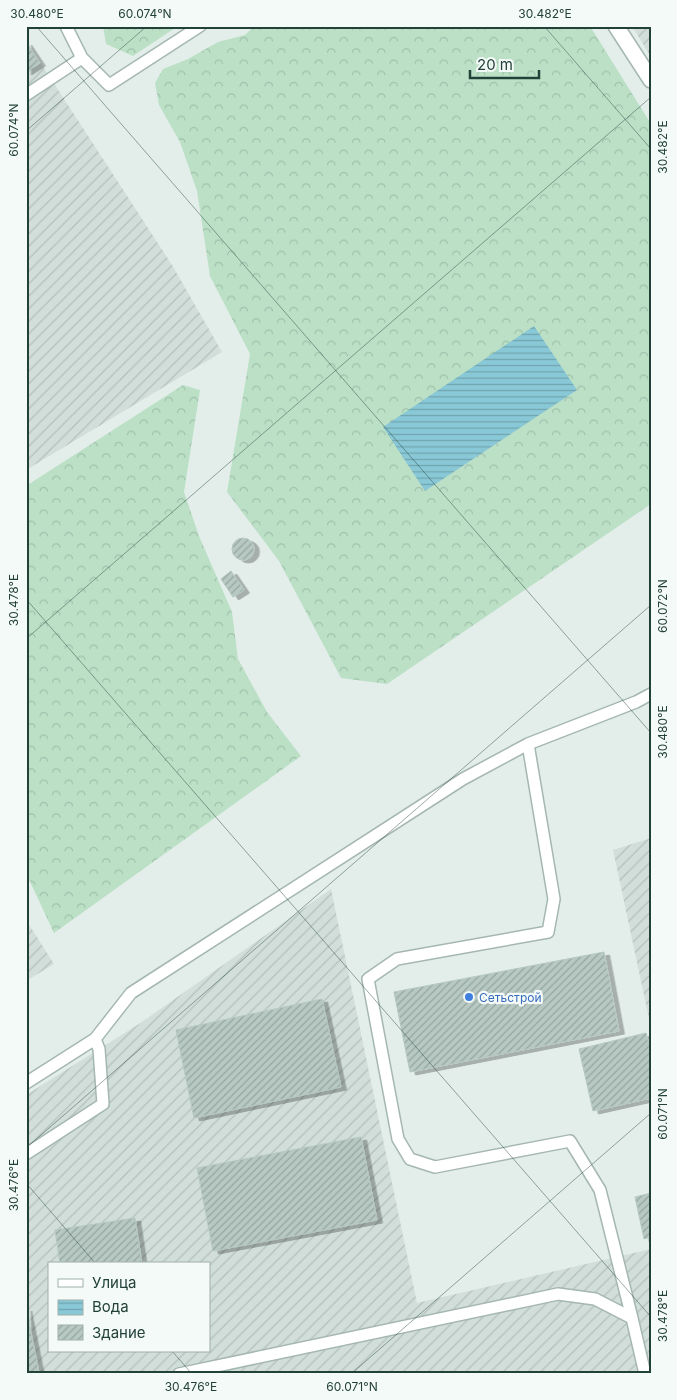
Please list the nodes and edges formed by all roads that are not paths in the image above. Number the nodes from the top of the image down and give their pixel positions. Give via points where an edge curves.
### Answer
1 (66, 26) edge
2 (200, 26) edge
3 (616, 26) edge
4 (82, 58) junction
5 (651, 80) edge
6 (26, 95) edge
7 (651, 694) edge
8 (528, 744) junction
9 (96, 1039) junction
10 (26, 1083) edge
11 (26, 1154) edge
12 (632, 1318) junction
13 (179, 1374) edge
14 (645, 1374) edge

1 - 4 lane
2 - 4 lane via 109,85
3 - 5 street
4 - 6 lane
7 - 8 lane
8 - 9 lane via 455,784 131,993
8 - 12 lane via 554,899 548,932 398,959 368,978 398,1139 410,1159 435,1167 570,1141 600,1190
9 - 10 lane
9 - 11 lane via 103,1104
12 - 13 lane via 595,1299 558,1294
12 - 14 lane

